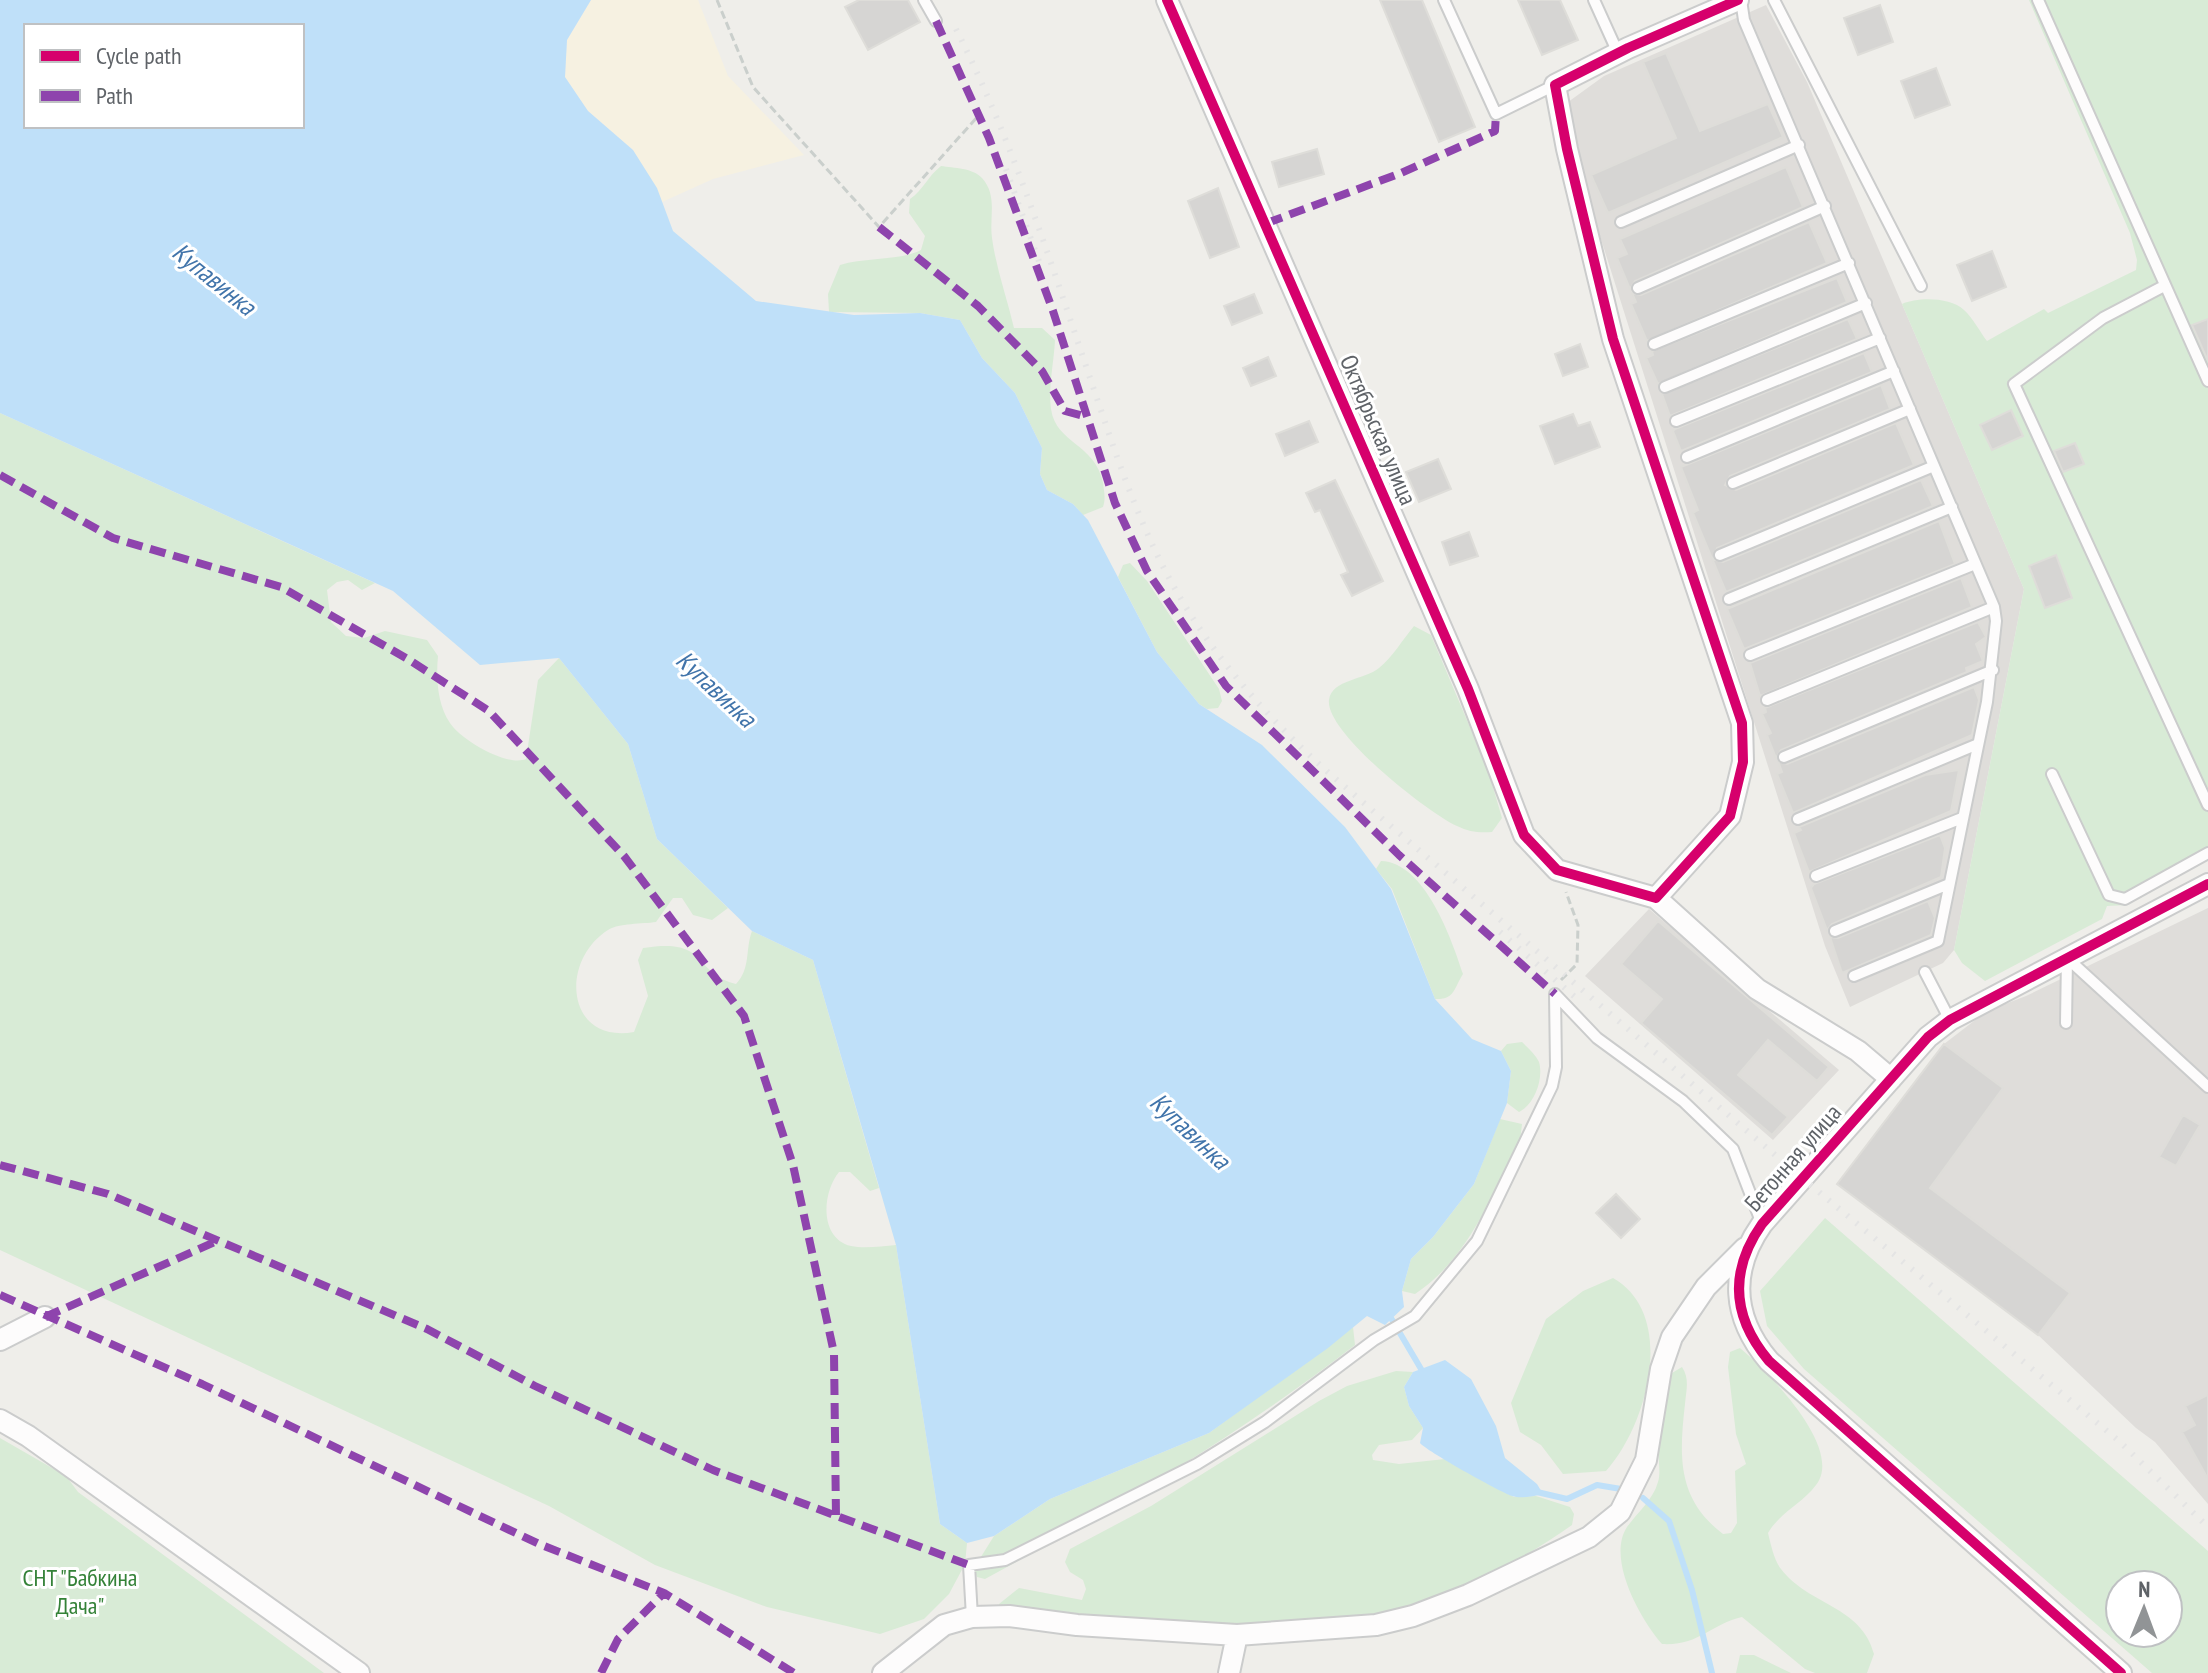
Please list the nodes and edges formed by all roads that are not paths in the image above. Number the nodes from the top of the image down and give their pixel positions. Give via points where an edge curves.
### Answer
1 (1167, 0) edge
2 (1444, 0) edge
3 (1594, 0) edge
4 (1739, 0) edge
5 (1774, 0) edge
6 (2038, 0) edge
7 (928, 1) edge
8 (936, 21) dead end
9 (1618, 53) junction
10 (1555, 85) junction
11 (1799, 145) junction
12 (1825, 206) junction
13 (1621, 222) dead end
14 (1849, 263) junction
15 (1921, 286) dead end
16 (2164, 286) junction
17 (1638, 288) dead end
18 (1866, 303) junction
19 (1880, 338) junction
20 (1654, 344) dead end
21 (1894, 371) junction
22 (2208, 381) edge
23 (1665, 387) dead end
24 (1910, 409) junction
25 (1676, 421) dead end
26 (1687, 457) dead end
27 (1934, 466) junction
28 (1733, 483) dead end
29 (1952, 507) junction
30 (1720, 555) dead end
31 (1975, 564) junction
32 (1729, 599) dead end
33 (1994, 607) junction
34 (1750, 655) dead end
35 (1993, 670) junction
36 (1767, 700) dead end
37 (1978, 744) junction
38 (1784, 757) dead end
39 (2052, 774) dead end
40 (2208, 805) edge
41 (1962, 818) junction
42 (1798, 819) dead end
43 (2208, 853) edge
44 (1816, 876) dead end
45 (1949, 884) junction
46 (2208, 884) edge
47 (1656, 898) junction
48 (1835, 931) dead end
49 (2067, 958) junction
50 (1925, 972) dead end
51 (1854, 976) dead end
52 (1950, 1020) junction
53 (2066, 1023) dead end
54 (1891, 1079) junction
55 (2206, 1083) edge
56 (1762, 1224) junction
57 (1745, 1248) junction
58 (45, 1317) dead end
59 (0, 1340) edge
60 (0, 1420) edge
61 (972, 1617) junction
62 (1237, 1635) junction
63 (359, 1673) edge
64 (883, 1673) edge
65 (1229, 1673) edge
66 (2121, 1673) edge

1 - 47 street, Октябрьская улица via 1468,689 1524,835 1557,870
2 - 10 lane via 1496,114
3 - 9 lane
4 - 9 street
4 - 11 lane
5 - 15 lane
6 - 16 lane
7 - 8 lane
9 - 10 street
10 - 47 street via 1613,339 1742,723 1743,762 1730,816
11 - 12 lane
11 - 13 lane
12 - 14 lane
12 - 17 lane
14 - 18 lane
14 - 20 lane
16 - 22 lane
16 - 40 lane via 2103,318 2014,384
18 - 19 lane
18 - 23 lane
19 - 21 lane
19 - 25 lane
21 - 24 lane
21 - 26 lane
24 - 27 lane
24 - 28 lane
27 - 29 lane
27 - 30 lane
29 - 31 lane
29 - 32 lane
31 - 33 lane
31 - 34 lane
33 - 35 lane
33 - 36 lane
35 - 37 lane
35 - 38 lane
37 - 41 lane
37 - 42 lane
39 - 43 lane via 2109,895 2116,899 2125,899
41 - 44 lane
41 - 45 lane
45 - 48 lane
45 - 51 lane via 1938,941
46 - 49 street, Бетонная улица
47 - 54 street via 1757,989 1858,1051
49 - 52 street, Бетонная улица
49 - 53 lane
49 - 55 lane
50 - 52 lane
52 - 54 street, Бетонная улица
54 - 56 street, Бетонная улица
56 - 57 street, Бетонная улица
56 - 61 lane via 1733,1149 1683,1101 1597,1038 1555,994 1552,1086 1477,1241 1415,1316 1197,1464 1005,1560 969,1565
57 - 62 street via 1706,1287 1672,1337 1661,1369 1646,1460 1610,1523 1468,1595 1413,1616 1376,1625
57 - 66 street, Бетонная улица via 1738,1277 1741,1311 1754,1343 1769,1361
58 - 59 street
60 - 63 street
61 - 62 street
61 - 64 street via 944,1625
62 - 65 street

